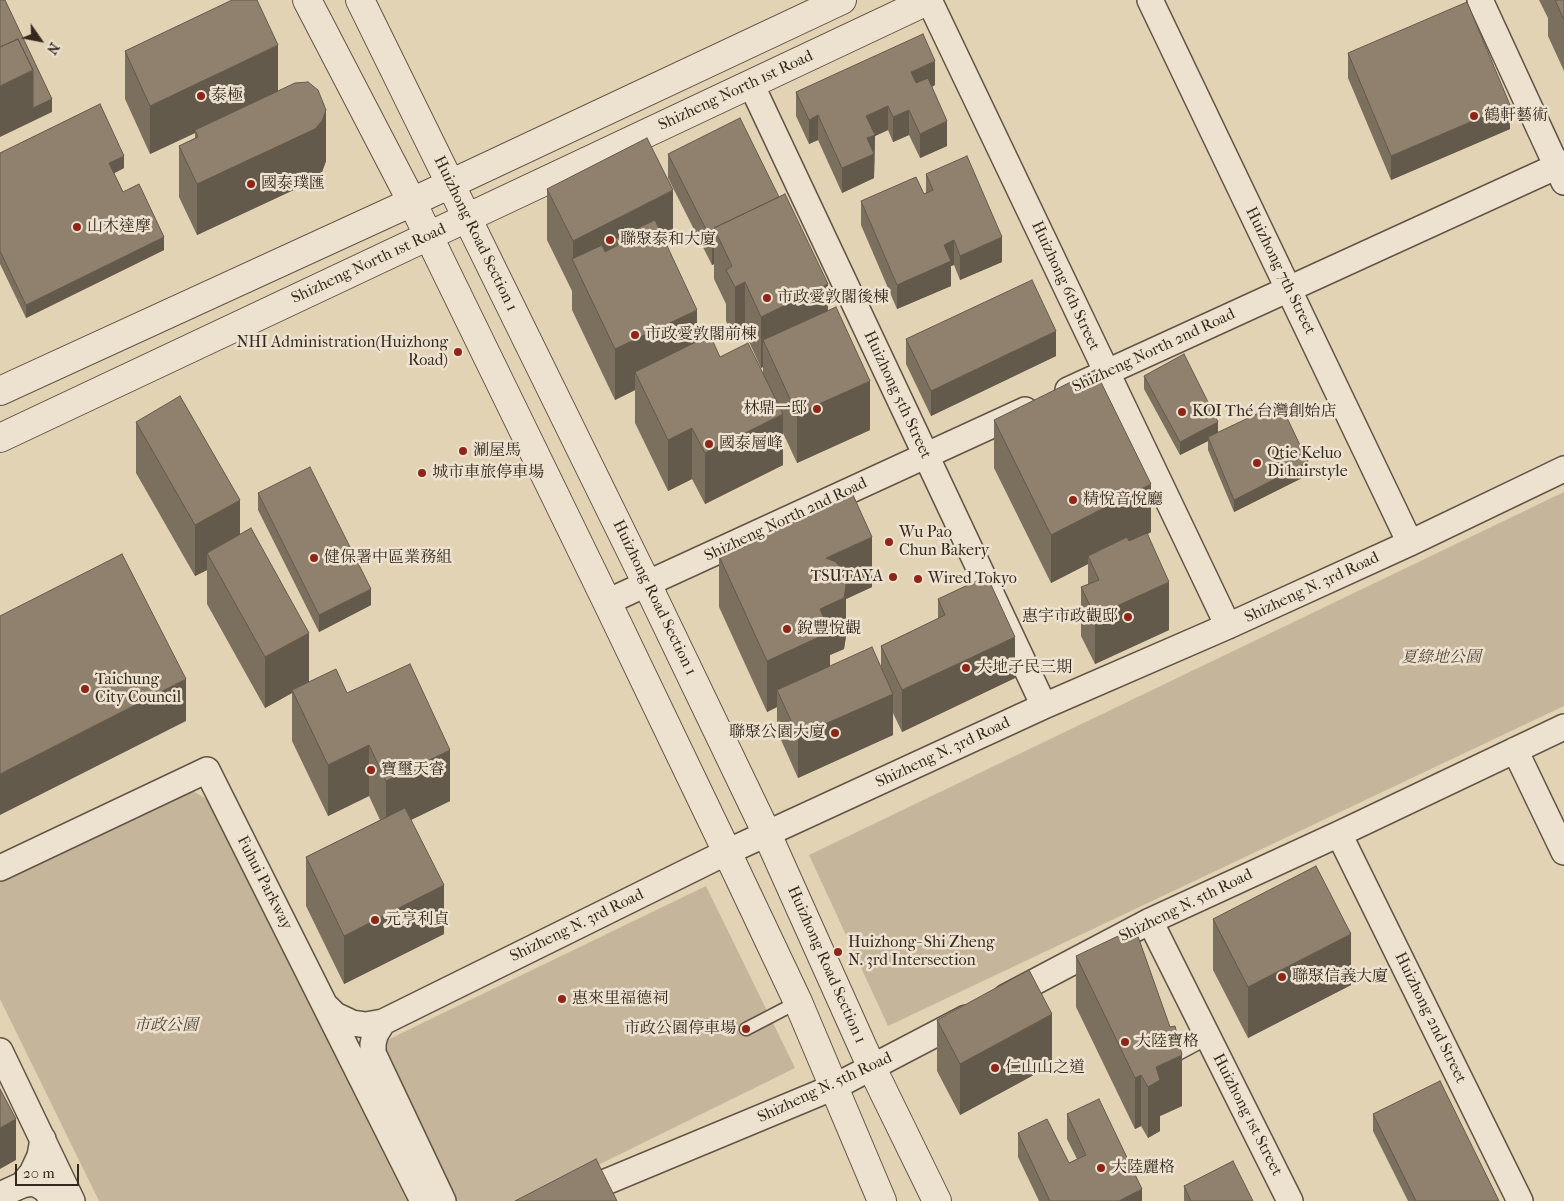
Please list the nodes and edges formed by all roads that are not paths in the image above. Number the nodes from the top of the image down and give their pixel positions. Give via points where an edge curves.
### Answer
1 (307, 0) edge
2 (360, 0) edge
3 (842, 0) edge
4 (929, 0) edge
5 (1150, 0) edge
6 (1480, 0) edge
7 (751, 84) junction
8 (1561, 171) edge
9 (450, 184) junction
10 (412, 202) junction
11 (467, 218) junction
12 (429, 236) junction
13 (1289, 289) junction
14 (1107, 373) junction
15 (3, 384) edge
16 (0, 438) edge
17 (926, 456) junction
18 (1564, 469) edge
19 (1410, 543) junction
20 (647, 584) junction
21 (607, 602) junction
22 (1228, 626) junction
23 (1044, 706) junction
24 (1564, 727) edge
25 (1515, 750) junction
26 (767, 834) junction
27 (1339, 834) junction
28 (727, 852) junction
29 (1564, 852) edge
30 (0, 868) edge
31 (1150, 921) junction
32 (798, 1002) junction
33 (327, 1007) junction
34 (383, 1022) junction
35 (746, 1029) dead end
36 (1208, 1038) junction
37 (0, 1051) edge
38 (1167, 1060) edge
39 (872, 1068) junction
40 (834, 1088) junction
41 (402, 1136) junction
42 (43, 1140) junction
43 (11, 1190) edge
44 (53, 1201) edge
45 (72, 1201) edge
46 (423, 1201) edge
47 (443, 1201) edge
48 (566, 1201) edge
49 (882, 1201) edge
50 (937, 1201) edge
51 (1290, 1201) edge
52 (1520, 1201) edge

1 - 10 street
2 - 9 street, Huizhong Road Section 1
3 - 9 street
4 - 7 street, Shizheng North 1st Road
4 - 14 street, Huizhong 6th Street
5 - 13 street, Huizhong 7th Street
6 - 8 street
7 - 11 street, Shizheng North 1st Road
7 - 17 street, Huizhong 5th Street
8 - 13 street, Shizheng North 2nd Road
9 - 10 street
9 - 11 street, Huizhong Road Section 1
10 - 12 street
10 - 15 street
11 - 12 street, Shizheng North 1st Road
11 - 20 street, Huizhong Road Section 1
12 - 16 street, Shizheng North 1st Road
12 - 21 street
13 - 14 street, Shizheng North 2nd Road
13 - 19 street, Huizhong 7th Street
14 - 17 street, Shizheng North 2nd Road
14 - 22 street, Huizhong 6th Street
17 - 20 street, Shizheng North 2nd Road
17 - 23 street, Huizhong 5th Street
18 - 19 street, Shizheng N. 3rd Road
19 - 22 street, Shizheng N. 3rd Road
20 - 21 street, Shizheng North 2nd Road
20 - 26 street, Huizhong Road Section 1
21 - 28 street
22 - 23 street, Shizheng N. 3rd Road
23 - 26 street, Shizheng N. 3rd Road
24 - 25 street, Shizheng N. 5th Road
25 - 27 street, Shizheng N. 5th Road
25 - 29 street
26 - 28 street, Shizheng N. 3rd Road
26 - 39 street, Huizhong Road Section 1
27 - 31 street, Shizheng N. 5th Road
27 - 52 street, Huizhong 2nd Street
28 - 32 street
28 - 34 street, Shizheng N. 3rd Road
30 - 33 street, Fuhui Parkway via 206,770
31 - 36 street, Huizhong 1st Street
31 - 39 street, Shizheng N. 5th Road
32 - 35 lane
32 - 40 street
33 - 34 street, Shizheng N. 3rd Road via 352,1023 366,1026
33 - 41 street, Fuhui Parkway
34 - 41 street via 372,1047
36 - 38 lane
36 - 51 street, Huizhong 1st Street
37 - 42 street
39 - 40 street, Shizheng N. 5th Road
39 - 50 street, Huizhong Road Section 1
40 - 48 street, Shizheng N. 5th Road
40 - 49 street
41 - 46 street, Fuhui Parkway
41 - 47 street
42 - 43 street via 32,1172
42 - 45 street
43 - 44 street via 33,1183 49,1194

